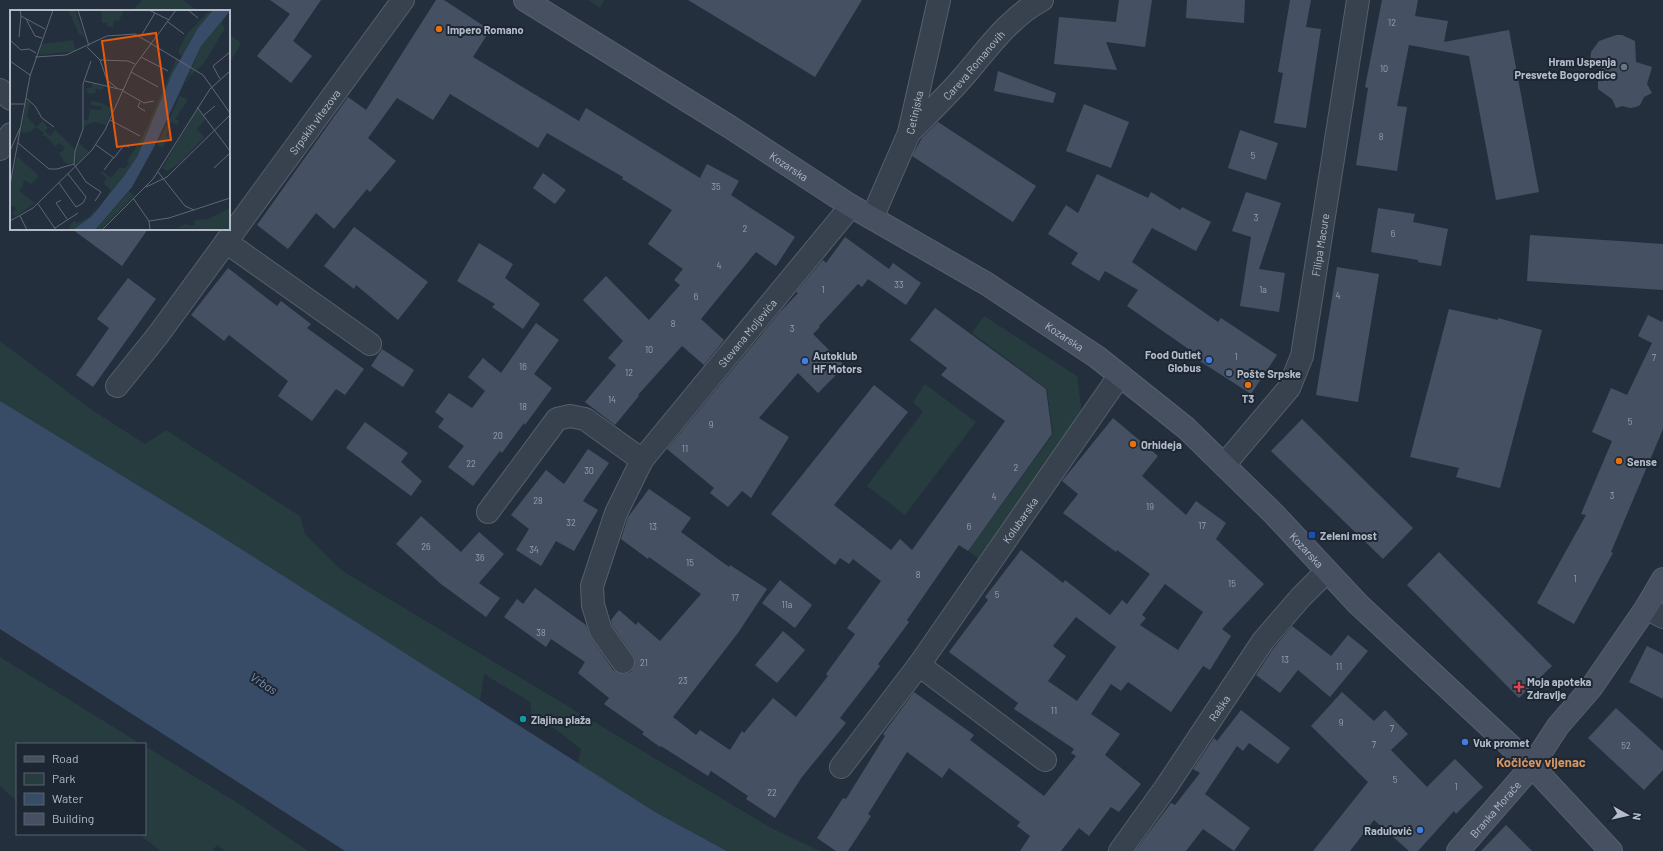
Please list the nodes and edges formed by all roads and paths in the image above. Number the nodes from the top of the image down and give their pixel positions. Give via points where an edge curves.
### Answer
1 (403, 0) edge
2 (525, 0) edge
3 (939, 0) edge
4 (1042, 0) edge
5 (1358, 0) edge
6 (0, 90) edge
7 (10, 99) edge
8 (909, 133) junction
9 (10, 135) edge
10 (0, 149) edge
11 (850, 206) junction
12 (872, 218) junction
13 (226, 242) junction
14 (370, 344) dead end
15 (1120, 375) junction
16 (118, 386) dead end
17 (642, 460) junction
18 (1224, 465) junction
19 (488, 512) dead end
20 (1326, 572) junction
21 (1663, 578) edge
22 (1654, 613) edge
23 (623, 662) dead end
24 (919, 666) junction
25 (1045, 760) dead end
26 (1532, 766) junction
27 (842, 768) dead end
28 (1120, 851) edge
29 (1458, 851) edge
30 (1611, 851) edge

1 - 13 street, Srpskih vitezova
2 - 11 main road, Kozarska via 730,127
3 - 8 street, Cetinjska
4 - 8 street, Careva Romanovih via 1016,19 990,44 964,76
5 - 18 street, Filipa Macure via 1302,356 1289,388
6 - 7 street
8 - 12 street, Cetinjska
9 - 10 street
11 - 12 main road, Kozarska
11 - 17 street, Stevana Moljevića
12 - 15 main road, Kozarska via 987,284
13 - 14 street
13 - 16 street, Srpskih vitezova
15 - 18 main road, Kozarska via 1186,428
15 - 24 street, Kolubarska
17 - 19 street via 585,419 557,419
17 - 23 street, Stevana Moljevića via 616,513 592,586 593,605 601,631
18 - 20 main road, Kozarska via 1274,514
20 - 26 main road, Kozarska
20 - 28 street, Raška via 1263,641
21 - 22 main road, Branka Morače
22 - 26 main road, Branka Morače via 1558,726
24 - 25 street
24 - 27 street, Kolubarska
26 - 29 main road, Branka Morače
26 - 30 main road, Kozarska

